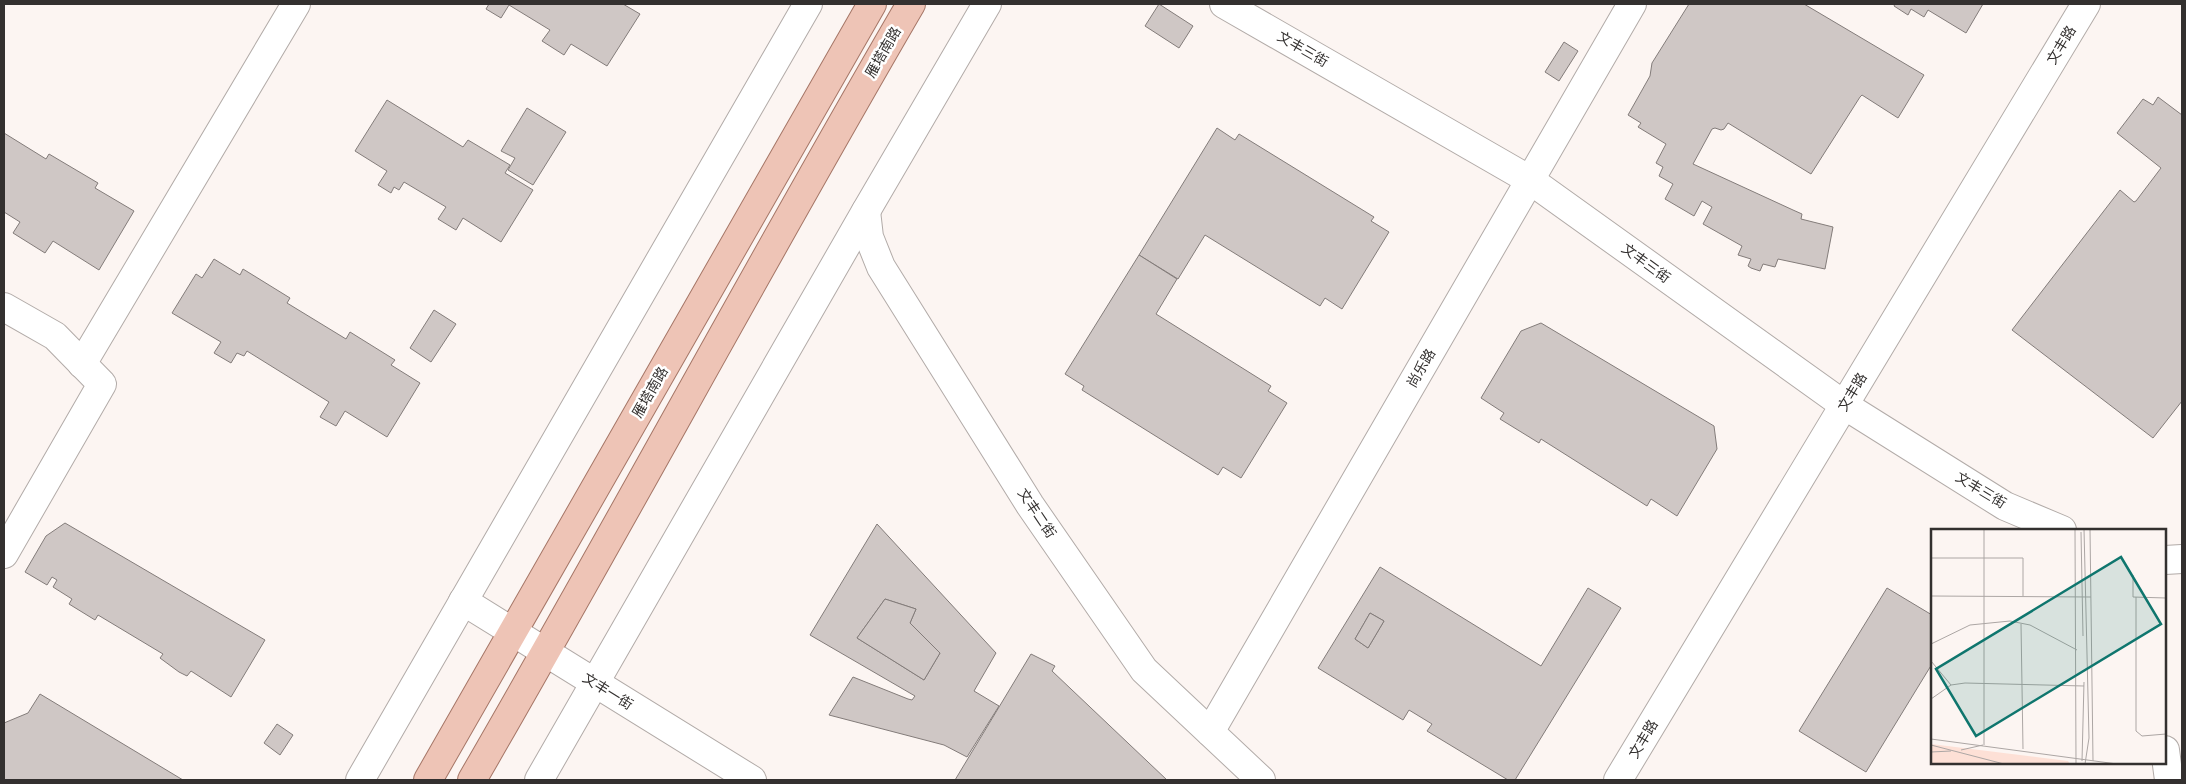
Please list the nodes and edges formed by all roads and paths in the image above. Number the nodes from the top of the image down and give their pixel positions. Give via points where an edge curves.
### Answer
1 (296, 4) edge
2 (808, 4) edge
3 (872, 4) edge
4 (911, 4) edge
5 (987, 4) edge
6 (1224, 4) edge
7 (1632, 4) edge
8 (2086, 4) edge
9 (1530, 180) junction
10 (866, 211) junction
11 (4, 307) edge
12 (82, 364) junction
13 (1844, 405) junction
14 (2060, 529) edge
15 (4, 554) edge
16 (2182, 559) edge
17 (2166, 560) edge
18 (463, 601) junction
19 (512, 632) junction
20 (546, 653) junction
21 (596, 684) junction
22 (1210, 732) junction
23 (2166, 758) edge
24 (360, 780) edge
25 (428, 780) edge
26 (472, 780) edge
27 (539, 780) edge
28 (752, 780) edge
29 (1261, 780) edge
30 (1618, 780) edge
31 (2169, 780) edge

1 - 12 street
2 - 18 street
3 - 19 main road, 雁塔南路
4 - 20 main road, 雁塔南路
5 - 10 street
6 - 9 street, 文丰三街
7 - 9 street, 尚乐路
8 - 13 street, 文丰路
9 - 13 street, 文丰三街
9 - 22 street, 尚乐路
10 - 21 street
10 - 22 street, 文丰二街 via 869,237 881,267 1030,504 1144,670
11 - 12 street via 55,336
12 - 15 street via 102,384
13 - 14 street, 文丰三街 via 2005,506
13 - 30 street, 文丰路
16 - 17 street
18 - 19 street, 文丰一街
18 - 24 street
19 - 20 street, 文丰一街
19 - 25 main road, 雁塔南路
20 - 21 street, 文丰一街
20 - 26 main road, 雁塔南路
21 - 27 street
21 - 28 street, 文丰一街
22 - 29 street, 文丰二街
23 - 31 street

